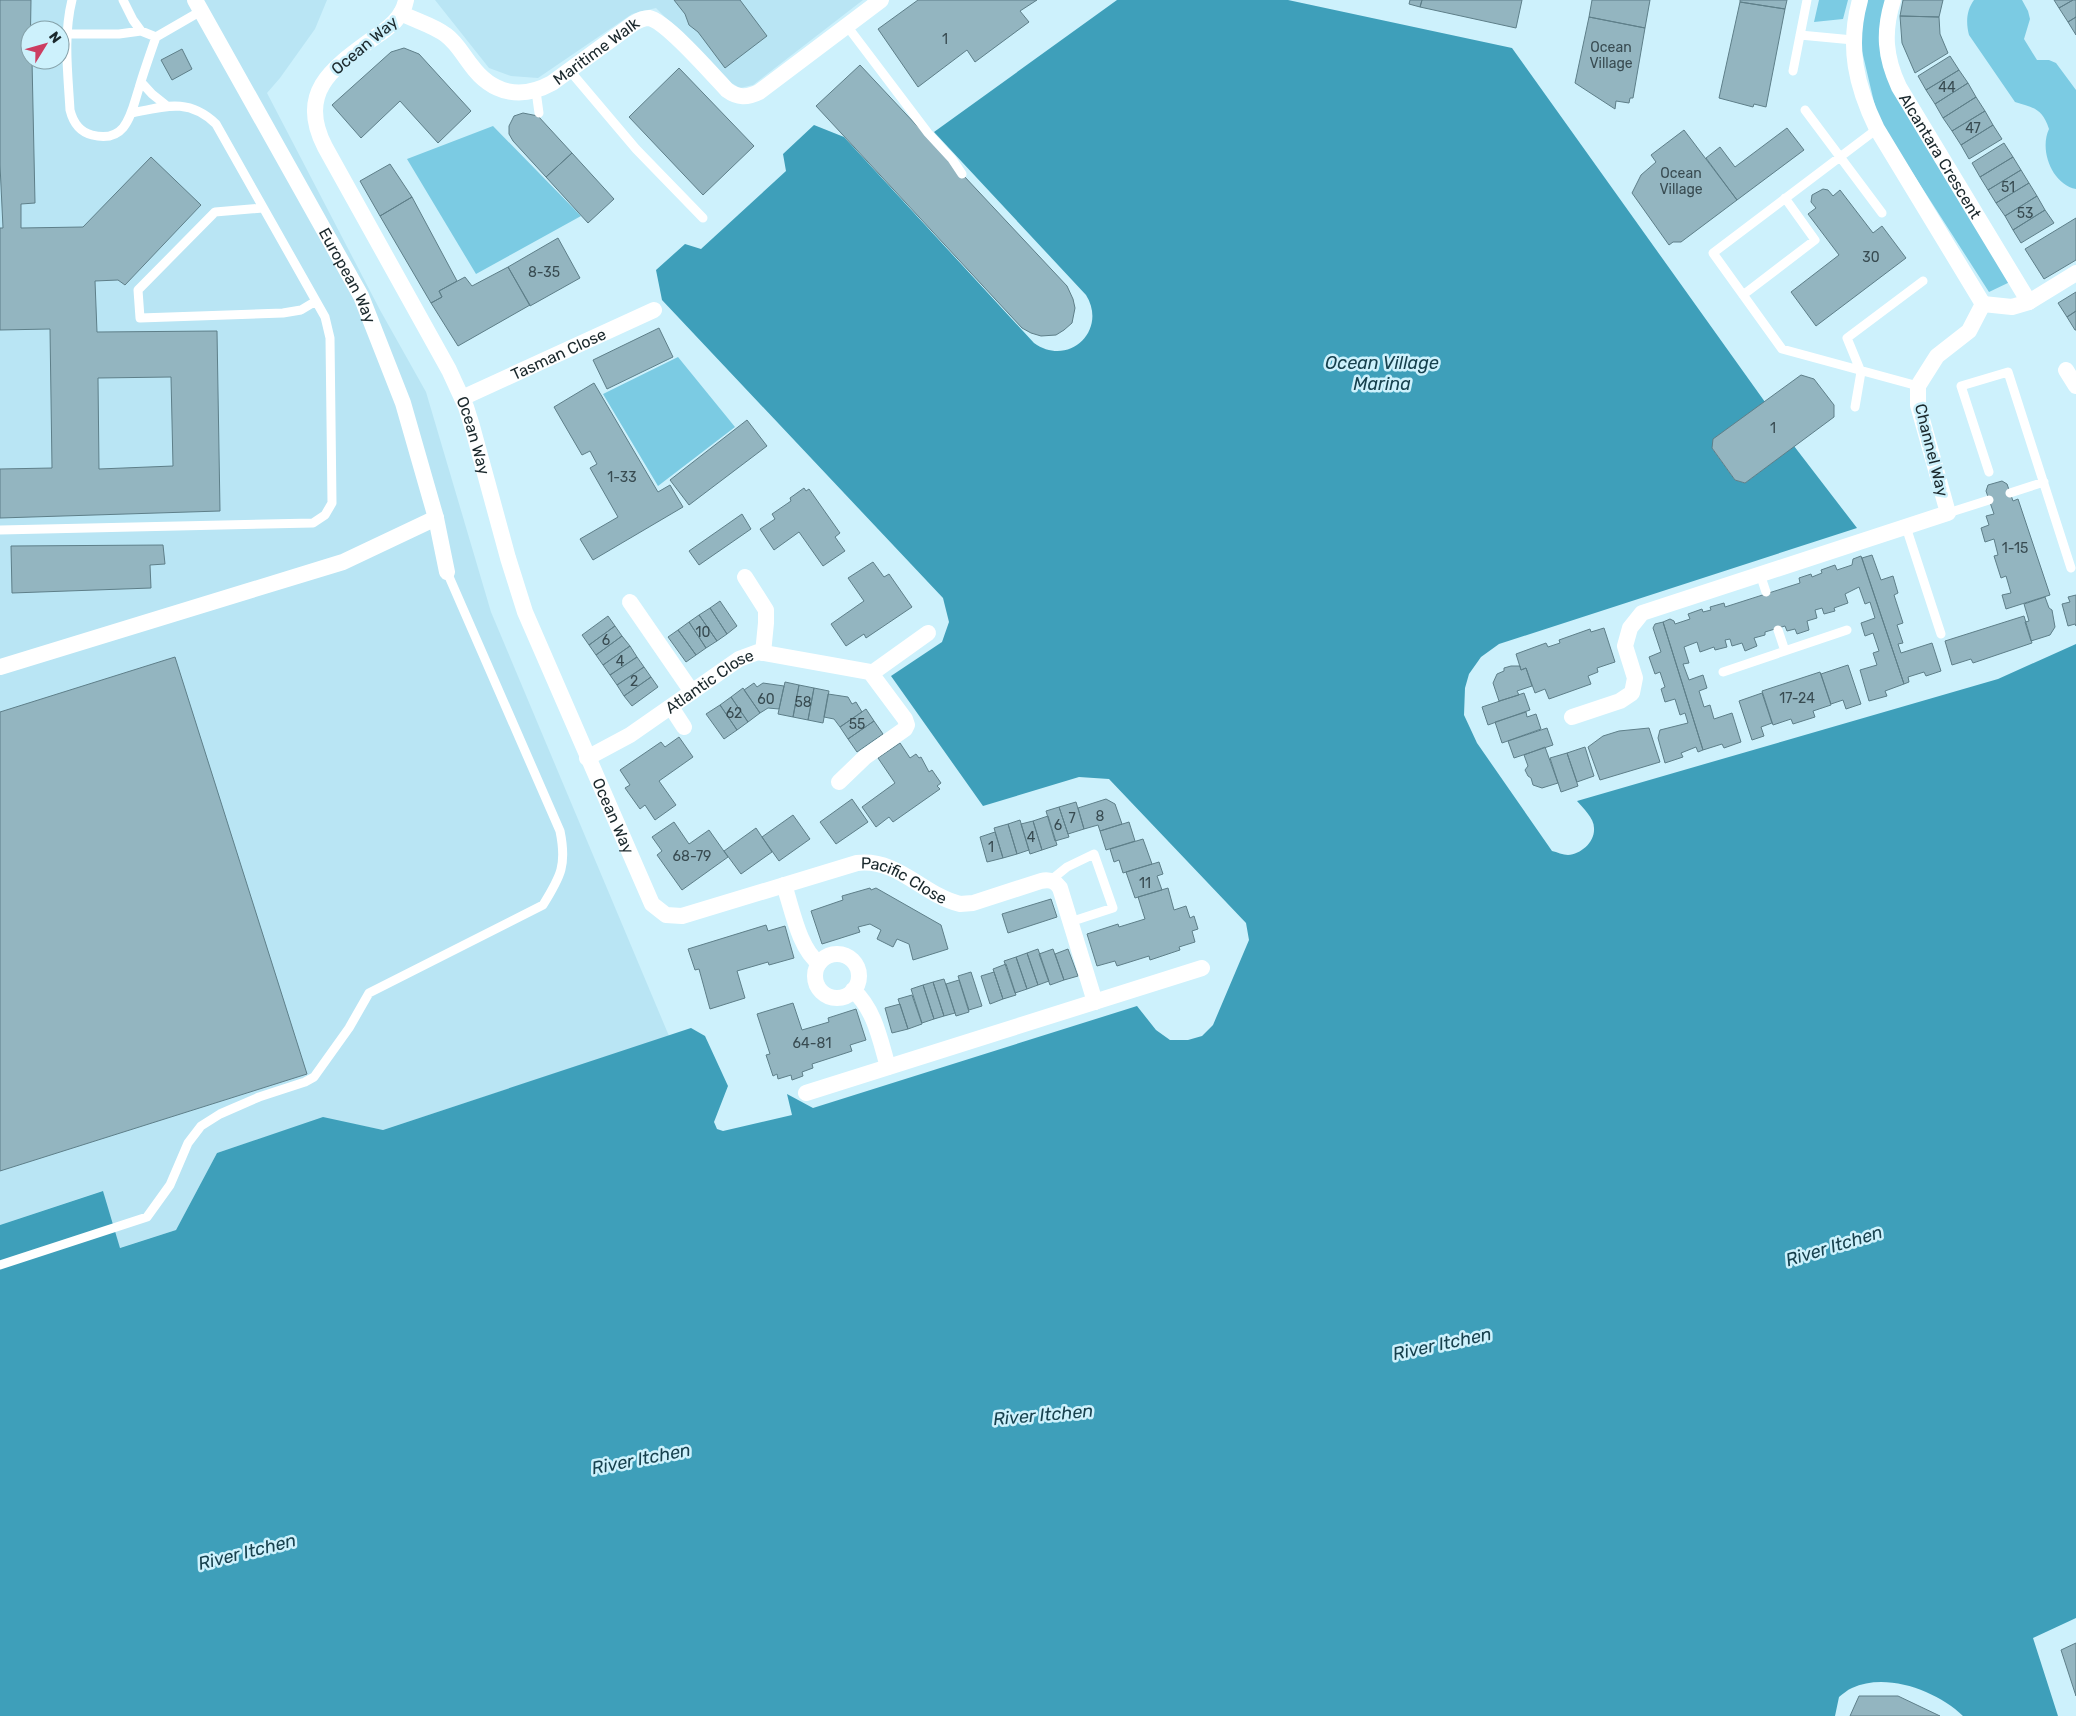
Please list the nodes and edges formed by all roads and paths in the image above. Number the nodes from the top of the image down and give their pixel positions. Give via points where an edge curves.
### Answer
1 (72, 0) edge
2 (123, 0) edge
3 (881, 0) edge
4 (1807, 0) edge
5 (1860, 0) edge
6 (1893, 0) edge
7 (198, 6) edge
8 (404, 6) edge
9 (67, 20) edge
10 (847, 26) junction
11 (142, 31) junction
12 (70, 34) edge
13 (1800, 35) junction
14 (156, 37) junction
15 (1853, 40) junction
16 (68, 70) edge
17 (570, 71) junction
18 (1793, 71) dead end
19 (141, 82) junction
20 (536, 91) junction
21 (167, 106) junction
22 (1804, 110) dead end
23 (132, 113) junction
24 (539, 113) dead end
25 (1877, 129) junction
26 (1840, 157) junction
27 (962, 174) dead end
28 (1785, 198) junction
29 (264, 208) junction
30 (1882, 213) dead end
31 (703, 218) dead end
32 (2076, 273) edge
33 (1923, 281) dead end
34 (1743, 294) junction
35 (316, 301) junction
36 (2029, 302) junction
37 (1983, 304) junction
38 (654, 310) dead end
39 (2066, 370) dead end
40 (1861, 372) junction
41 (1918, 386) junction
42 (2076, 386) edge
43 (462, 398) junction
44 (1855, 406) dead end
45 (1989, 472) dead end
46 (2044, 482) junction
47 (2010, 493) dead end
48 (1989, 500) dead end
49 (1948, 513) junction
50 (436, 518) junction
51 (1906, 527) junction
52 (0, 530) edge
53 (2071, 568) dead end
54 (447, 572) joint
55 (1760, 574) junction
56 (745, 576) dead end
57 (1766, 592) dead end
58 (630, 602) dead end
59 (1778, 630) dead end
60 (1847, 630) dead end
61 (928, 633) dead end
62 (1941, 634) dead end
63 (1785, 651) junction
64 (763, 653) junction
65 (0, 667) edge
66 (1723, 672) dead end
67 (872, 673) junction
68 (692, 692) junction
69 (670, 707) junction
70 (1572, 717) dead end
71 (684, 727) dead end
72 (587, 758) junction
73 (839, 782) dead end
74 (1051, 880) junction
75 (784, 885) junction
76 (660, 912) joint
77 (1070, 922) junction
78 (819, 963) junction
79 (1202, 968) dead end
80 (853, 990) junction
81 (1095, 1002) junction
82 (888, 1067) junction
83 (806, 1093) dead end
84 (0, 1265) edge

1 - 9 lane
2 - 11 lane via 132,20
3 - 10 street, Maritime Walk
4 - 13 lane
5 - 15 street
6 - 36 street, Alcantara Crescent via 1886,44 1899,87
7 - 14 lane
7 - 50 street, European Way via 361,296 403,403
8 - 20 street, Maritime Walk via 448,36 486,81 506,91
8 - 43 street, Ocean Way via 392,24 327,76 318,93 314,114 325,147
10 - 17 street, Maritime Walk via 759,92 745,97 727,90 667,28 649,18 639,20
10 - 27 lane
11 - 12 lane
11 - 14 lane
13 - 15 lane
13 - 18 lane
14 - 19 lane
15 - 25 street via 1858,83
16 - 23 lane via 70,110 72,119 80,128 102,137 112,135 128,122
17 - 20 street, Maritime Walk
17 - 31 lane via 636,149
19 - 21 lane
19 - 23 lane
20 - 24 lane
21 - 23 lane
21 - 29 lane via 185,106 204,112 216,124
22 - 26 lane
25 - 26 lane
25 - 37 street
26 - 28 lane
26 - 30 lane
28 - 34 lane via 1713,253
28 - 34 lane via 1815,240
29 - 35 lane
29 - 35 lane via 215,212 138,290 140,318 283,313 301,310
32 - 36 street
33 - 40 lane via 1847,338
34 - 40 lane via 1782,349
35 - 52 lane via 325,317 330,338 333,489 332,502 325,515 313,523
36 - 37 street via 2012,307
37 - 41 street, Channel Way via 1969,331 1937,356
38 - 43 street, Tasman Close
39 - 42 street
40 - 41 lane
40 - 44 lane
41 - 49 street, Channel Way via 1918,405
43 - 72 street, Ocean Way via 525,612
45 - 46 lane via 1961,386 2008,372
46 - 47 lane
46 - 53 lane
48 - 49 lane
49 - 51 street, Channel Way
50 - 54 street, European Way
50 - 65 street via 343,562
51 - 55 street, Channel Way
51 - 62 lane
54 - 84 lane via 560,831 564,852 562,870 543,905 368,993 349,1028 314,1077 259,1097 201,1126 188,1143 170,1185 147,1216
55 - 57 lane
55 - 70 street, Channel Way via 1642,613 1630,628 1625,646 1635,678 1632,693 1620,701
56 - 64 street via 766,610
58 - 68 street
59 - 63 lane
60 - 63 lane
61 - 67 street
63 - 66 lane
64 - 67 street, Atlantic Close
64 - 68 street, Atlantic Close via 745,656
67 - 73 street via 907,726 865,757
68 - 69 street, Atlantic Close
69 - 71 street
69 - 72 street, Atlantic Close via 630,735
72 - 76 street, Ocean Way via 649,899
74 - 75 street, Pacific Close via 964,904 874,862 857,863
74 - 77 street via 1060,888
74 - 77 lane via 1067,867 1094,854 1113,908
75 - 76 street, Pacific Close via 682,916 671,917
75 - 78 street via 804,943
77 - 81 street
78 - 80 street via 814,975 822,993 836,999 844,998
78 - 80 street via 828,955 850,959 859,977
79 - 81 street
80 - 82 street via 871,1012
81 - 82 street
82 - 83 street

